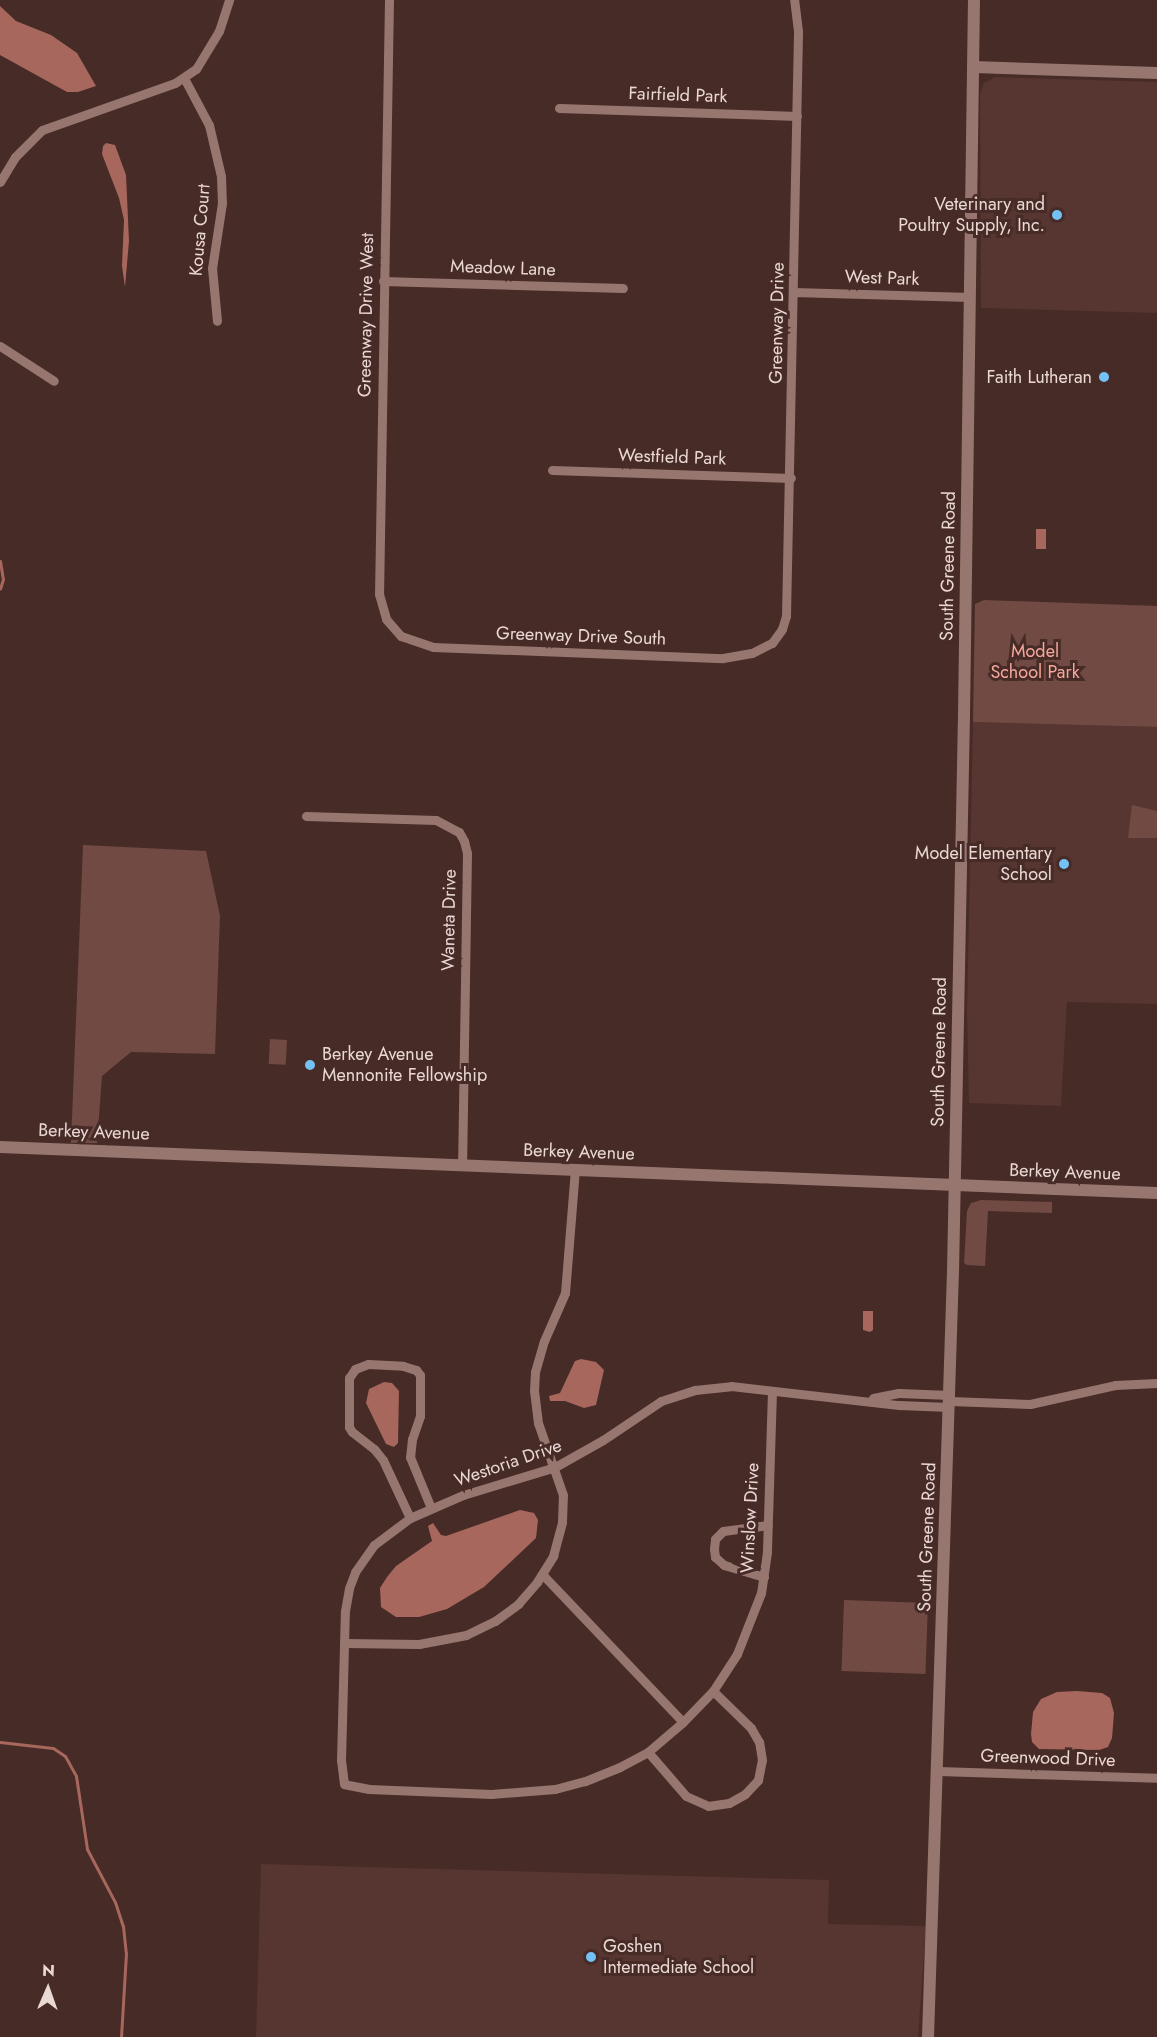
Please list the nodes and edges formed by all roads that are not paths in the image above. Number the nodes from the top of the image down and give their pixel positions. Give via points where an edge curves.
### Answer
1 (229, 0) edge
2 (389, 0) edge
3 (794, 0) edge
4 (974, 0) edge
5 (973, 67) junction
6 (1157, 73) edge
7 (184, 78) junction
8 (559, 108) dead end
9 (797, 116) junction
10 (0, 182) edge
11 (383, 281) junction
12 (623, 288) dead end
13 (794, 292) junction
14 (970, 297) junction
15 (217, 321) dead end
16 (0, 346) edge
17 (54, 381) dead end
18 (552, 470) dead end
19 (791, 478) junction
20 (391, 627) joint
21 (772, 643) joint
22 (306, 816) dead end
23 (0, 1147) edge
24 (462, 1165) junction
25 (575, 1170) junction
26 (955, 1185) junction
27 (1157, 1193) edge
28 (1157, 1383) edge
29 (772, 1391) junction
30 (950, 1401) junction
31 (555, 1467) junction
32 (431, 1508) junction
33 (410, 1518) junction
34 (768, 1525) junction
35 (542, 1574) junction
36 (764, 1576) junction
37 (344, 1643) junction
38 (713, 1690) junction
39 (683, 1722) junction
40 (648, 1752) junction
41 (938, 1771) junction
42 (1157, 1778) edge
43 (928, 2037) edge

1 - 7 street via 207,55
2 - 11 street, Greenway Drive West
3 - 9 street, Greenway Drive via 798,31
4 - 5 street, South Greene Road
5 - 6 street
5 - 14 street, South Greene Road
7 - 10 street via 42,130 15,157
7 - 15 street, Kousa Court via 209,125 221,176 222,203 212,268
8 - 9 street, Fairfield Park
9 - 13 street, Greenway Drive
11 - 12 street, Meadow Lane
11 - 20 street, Greenway Drive West via 379,594
13 - 14 street, West Park
13 - 19 street, Greenway Drive
14 - 26 street, South Greene Road
16 - 17 street
18 - 19 street, Westfield Park
19 - 21 street, Greenway Drive via 786,616
20 - 21 street, Greenway Drive South via 413,643 433,647 723,658 752,653
22 - 24 street, Waneta Drive via 436,820 459,832 464,841 467,853
23 - 24 street, Berkey Avenue
24 - 25 street, Berkey Avenue
25 - 26 street, Berkey Avenue
25 - 31 street via 565,1293 535,1372 538,1423
26 - 27 street, Berkey Avenue
26 - 30 street, South Greene Road
28 - 30 street via 1115,1385 1030,1404
29 - 30 street, Westoria Drive via 899,1405
29 - 31 street, Westoria Drive via 731,1386 680,1394 661,1401
29 - 34 street, Winslow Drive
30 - 41 street, South Greene Road
31 - 32 street, Westoria Drive
31 - 35 street via 563,1495 562,1522
32 - 33 street, Westoria Drive
32 - 33 street via 410,1457 420,1416 420,1375 403,1366 368,1364 355,1369 349,1378 351,1432 383,1460
33 - 37 street, Westoria Drive via 374,1545 355,1572 345,1611
34 - 36 street, Winslow Drive
34 - 36 street via 723,1531 715,1539 714,1549 715,1557 724,1565
35 - 37 street via 518,1604 466,1635 419,1644
35 - 39 street
36 - 38 street, Winslow Drive via 755,1614 737,1654
37 - 40 street, Westoria Drive via 344,1784 369,1789 526,1792 585,1781
38 - 39 street
38 - 40 street via 751,1728 759,1742 762,1760 758,1780 745,1794 729,1803 708,1806 686,1796
39 - 40 street
41 - 42 street, Greenwood Drive
41 - 43 street, South Greene Road

